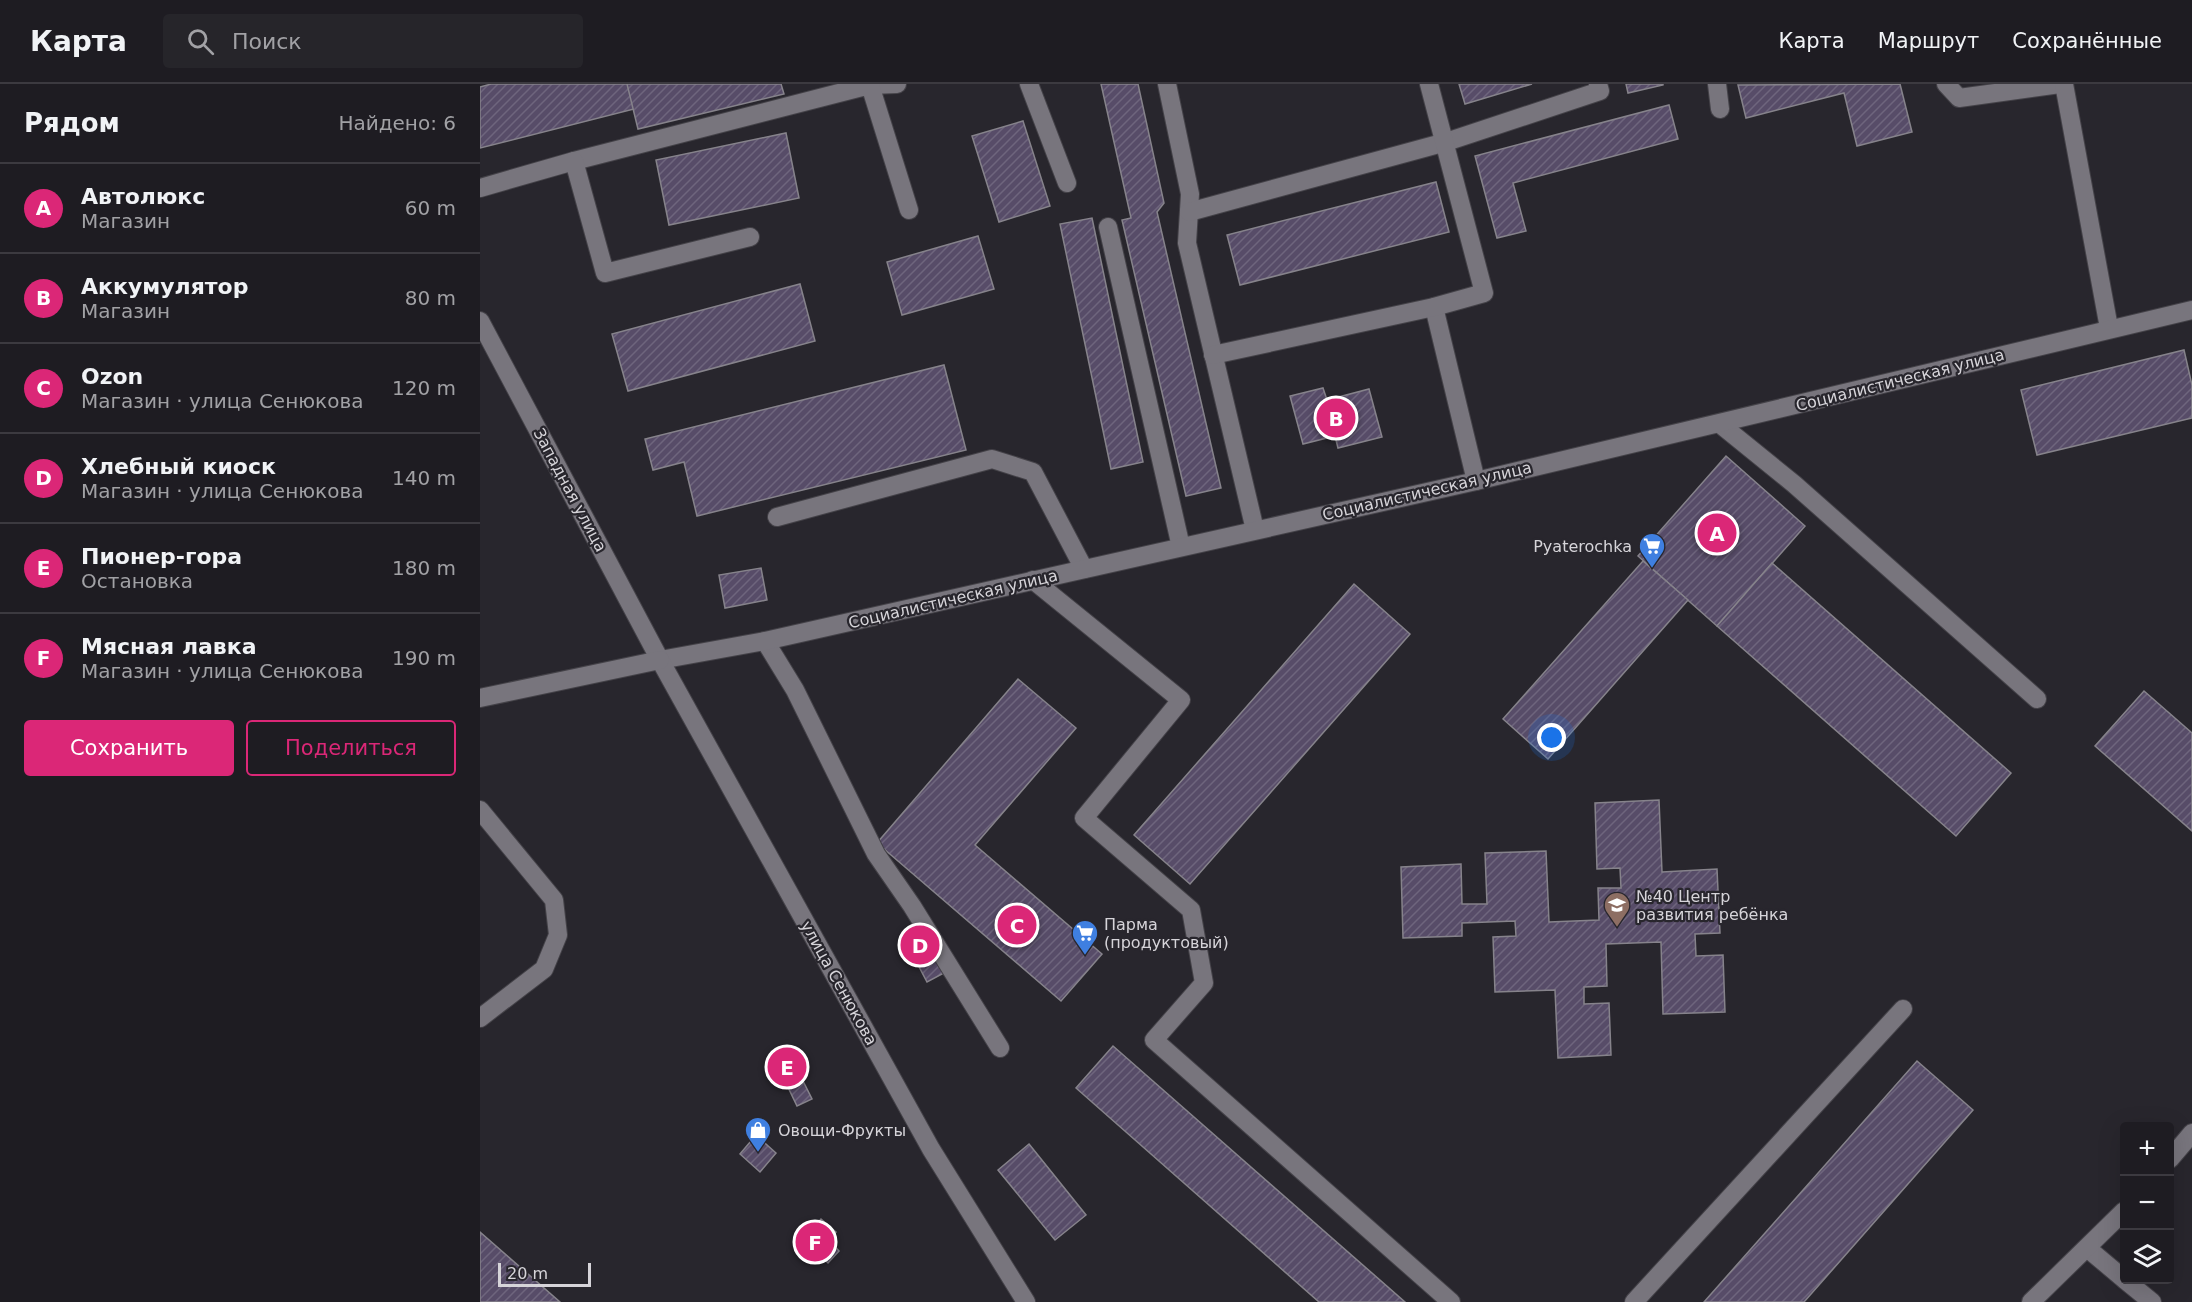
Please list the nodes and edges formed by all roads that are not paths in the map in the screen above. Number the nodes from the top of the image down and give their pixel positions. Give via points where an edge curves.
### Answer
1 (897, 84) edge
2 (1029, 84) edge
3 (1167, 84) edge
4 (1429, 84) edge
5 (1599, 84) edge
6 (1717, 84) edge
7 (1946, 84) edge
8 (2060, 84) edge
9 (2064, 84) edge
10 (870, 86) junction
11 (1720, 109) dead end
12 (1446, 142) junction
13 (574, 161) junction
14 (1067, 183) dead end
15 (480, 188) edge
16 (909, 210) dead end
17 (1189, 212) junction
18 (1108, 228) dead end
19 (750, 237) dead end
20 (1434, 307) junction
21 (2190, 314) edge
22 (480, 321) edge
23 (2109, 328) junction
24 (1213, 355) junction
25 (1720, 424) junction
26 (1476, 481) junction
27 (777, 517) dead end
28 (1255, 530) junction
29 (1181, 547) junction
30 (1084, 569) junction
31 (1034, 580) junction
32 (765, 641) junction
33 (660, 660) junction
34 (480, 698) edge
35 (2037, 699) dead end
36 (480, 810) edge
37 (1903, 1009) dead end
38 (480, 1018) edge
39 (1000, 1048) dead end
40 (2192, 1133) edge
41 (2174, 1153) edge
42 (2120, 1215) edge
43 (2087, 1248) junction
44 (2120, 1275) edge
45 (2131, 1284) edge
46 (1026, 1302) edge
47 (1450, 1302) edge
48 (1634, 1302) edge
49 (2031, 1302) edge
50 (2152, 1302) edge

1 - 10 street
2 - 14 street
3 - 17 street via 1190,194
4 - 12 street
5 - 12 street via 1600,91
6 - 11 street
7 - 8 street via 1959,98
9 - 23 street
10 - 13 street
10 - 16 street
12 - 17 street
12 - 20 street via 1484,292
13 - 15 street
13 - 19 street via 605,273
17 - 24 street via 1186,243
18 - 29 street
20 - 24 street
20 - 26 street
21 - 23 street, Социалистическая улица
22 - 33 street, Западная улица
23 - 25 street, Социалистическая улица
24 - 28 street
25 - 26 street, Социалистическая улица
25 - 35 street via 1794,484
26 - 28 street, Социалистическая улица
27 - 30 street via 992,459 1033,472
28 - 29 street, Социалистическая улица
29 - 30 street, Социалистическая улица
30 - 31 street, Социалистическая улица
31 - 32 street, Социалистическая улица
31 - 47 street via 1181,700 1084,818 1191,910 1204,983 1154,1040
32 - 33 street, Социалистическая улица
32 - 39 street via 795,690 876,854
33 - 34 street, Социалистическая улица
33 - 46 street, улица Сенюкова via 951,1186
36 - 38 street via 554,900 558,935 544,969
37 - 48 street
40 - 41 street
42 - 43 street
43 - 44 street
43 - 49 street
45 - 50 street

